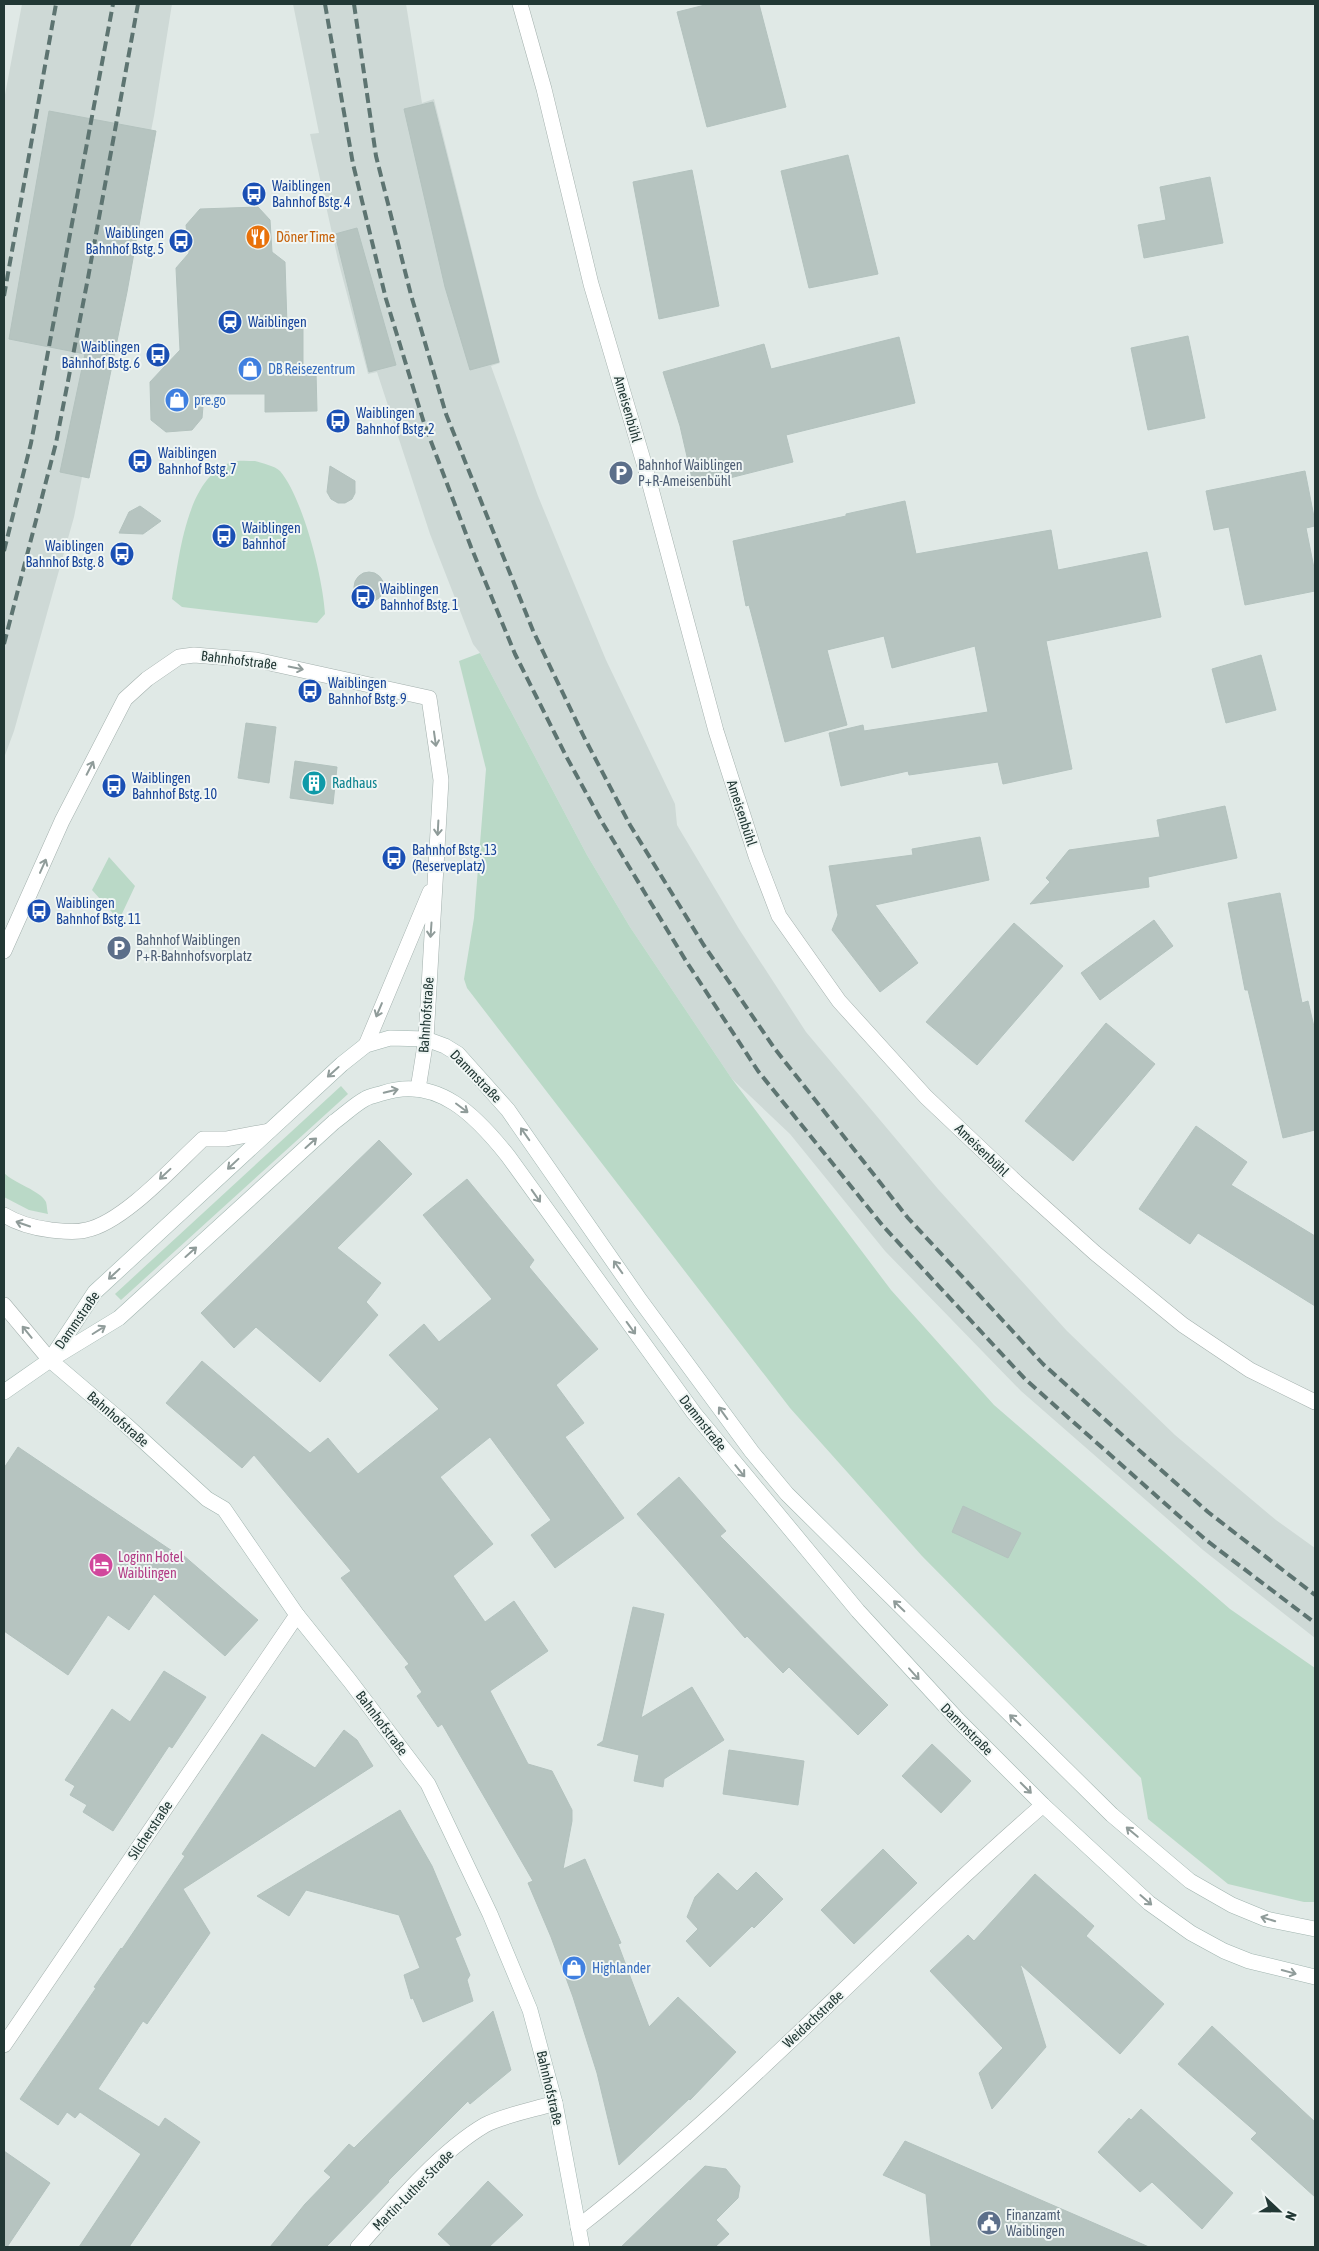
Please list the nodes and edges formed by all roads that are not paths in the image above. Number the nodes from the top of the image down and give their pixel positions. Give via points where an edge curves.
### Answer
1 (520, 4) edge
2 (434, 882) junction
3 (4, 951) edge
4 (426, 1039) junction
5 (366, 1045) junction
6 (418, 1089) junction
7 (269, 1131) junction
8 (4, 1215) edge
9 (4, 1305) edge
10 (50, 1360) junction
11 (4, 1392) edge
12 (1315, 1402) edge
13 (297, 1615) junction
14 (1043, 1805) junction
15 (1315, 1929) edge
16 (1315, 1977) edge
17 (4, 2045) edge
18 (555, 2103) junction
19 (578, 2227) junction
20 (358, 2247) edge
21 (582, 2247) edge

1 - 12 street, Ameisenbühl via 591,284 646,470 716,731 779,916 839,1001 926,1097 1016,1182 1095,1253 1183,1325 1250,1370
3 -> 2 street, Bahnhofstraße via 62,822 125,699 179,657 194,655 256,660 429,698 441,780
2 -> 4 street, Bahnhofstraße
2 -> 5 street, Bahnhofstraße
4 - 5 street, Dammstraße via 390,1038
4 - 6 street, Bahnhofstraße
15 -> 4 street, Dammstraße via 1266,1919 1232,1905 1190,1881 1112,1815 881,1589 787,1494 752,1452 640,1300 508,1110 458,1054
5 -> 7 street, Dammstraße
10 -> 6 street, Dammstraße via 119,1318 334,1122 365,1098 395,1089
6 -> 14 street, Dammstraße via 443,1096 459,1105 488,1131 694,1414 765,1501 930,1691
7 -> 8 street via 203,1139 139,1199 103,1225 86,1230 60,1231 33,1227
7 -> 10 street, Dammstraße via 95,1292
10 -> 9 street, Bahnhofstraße
10 - 11 street
10 - 13 street, Bahnhofstraße via 207,1499 224,1510
13 - 17 street, Silcherstraße
13 - 18 street, Bahnhofstraße via 428,1784 490,1914 530,2010
14 -> 16 street, Dammstraße via 1149,1903 1191,1933 1249,1961
14 - 19 street, Weidachstraße via 709,2116
18 - 19 street, Bahnhofstraße
18 - 20 street, Martin-Luther-Straße via 486,2124 435,2165
19 - 21 street, Bahnhofstraße

